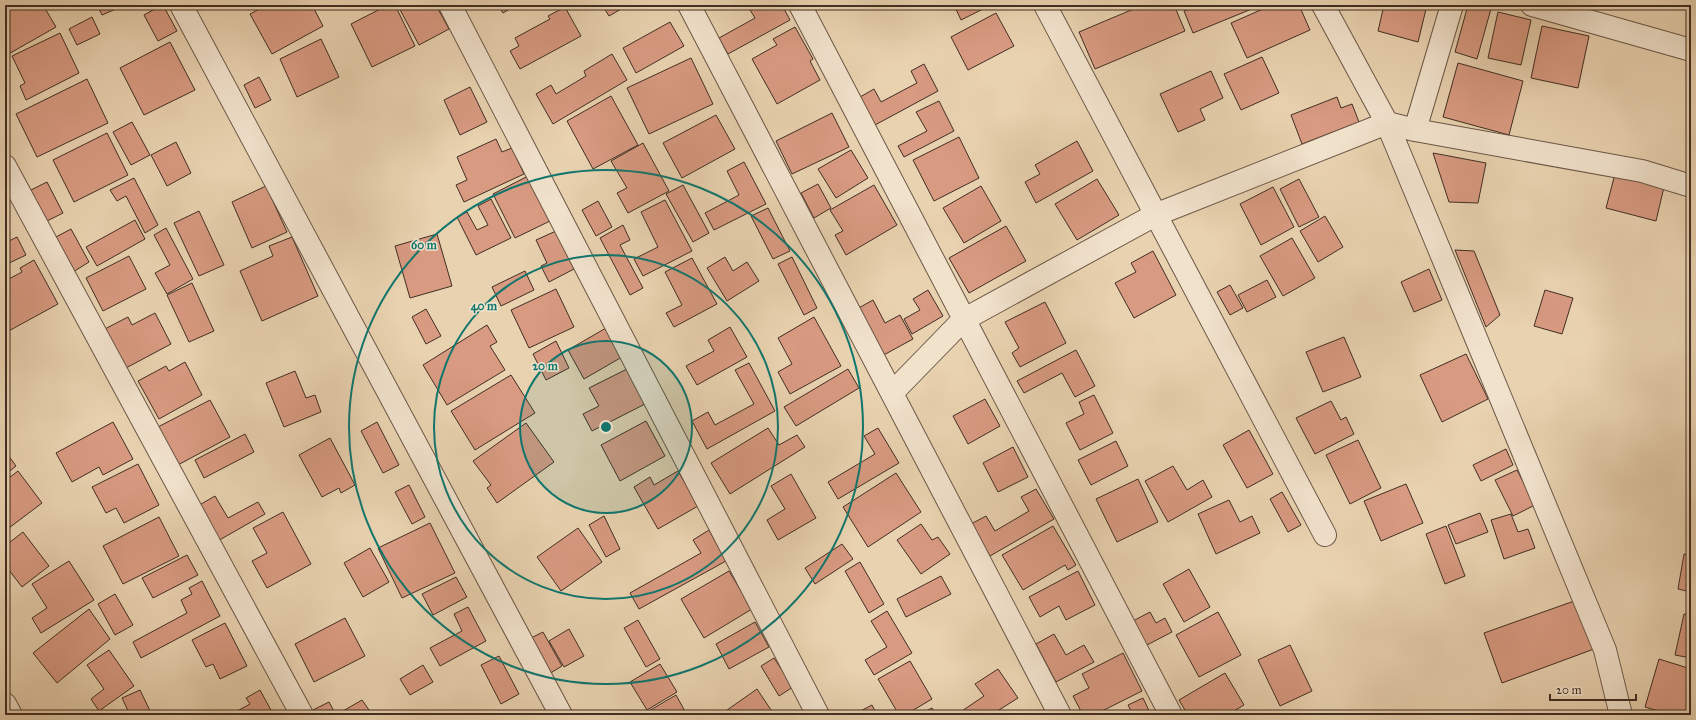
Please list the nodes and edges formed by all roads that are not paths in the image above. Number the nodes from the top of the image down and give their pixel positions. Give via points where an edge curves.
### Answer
1 (181, 5) edge
2 (450, 5) edge
3 (689, 5) edge
4 (800, 5) edge
5 (1045, 5) edge
6 (1323, 5) edge
7 (1452, 5) edge
8 (1532, 5) edge
9 (1691, 50) edge
10 (1387, 124) junction
11 (1415, 130) junction
12 (5, 166) edge
13 (1691, 186) edge
14 (1155, 215) junction
15 (963, 320) junction
16 (892, 393) junction
17 (1325, 535) dead end
18 (5, 704) edge
19 (11, 715) edge
20 (302, 715) edge
21 (561, 715) edge
22 (818, 715) edge
23 (1060, 715) edge
24 (1171, 715) edge
25 (1621, 715) edge

1 - 21 street
2 - 22 street
3 - 16 street
4 - 15 street
5 - 14 street
6 - 10 street
7 - 11 street
8 - 9 street
10 - 11 street
10 - 14 street
10 - 25 street via 1605,650
11 - 13 street via 1642,171
12 - 20 street
14 - 15 street
14 - 17 street
15 - 16 street
15 - 24 street
16 - 23 street
18 - 19 street

